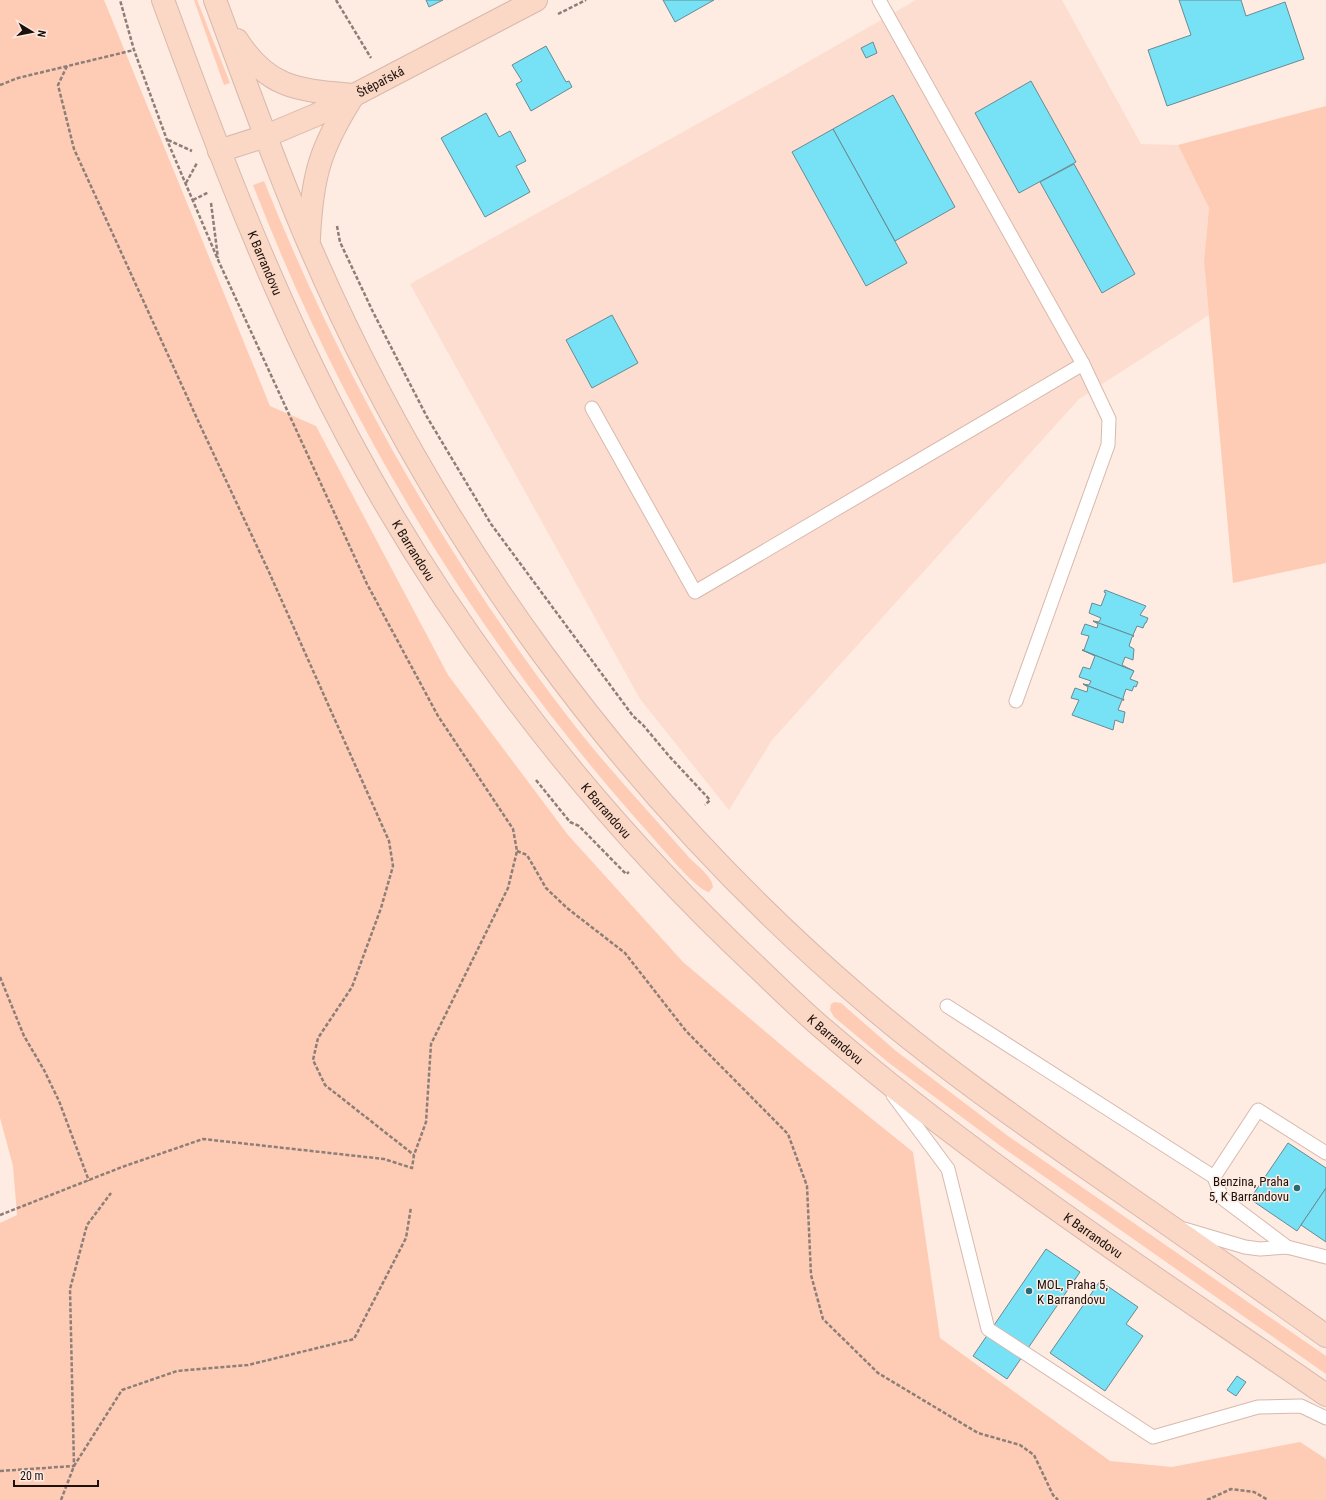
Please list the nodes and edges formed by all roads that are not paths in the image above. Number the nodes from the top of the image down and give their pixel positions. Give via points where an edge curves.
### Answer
1 (163, 0) edge
2 (536, 0) edge
3 (879, 0) edge
4 (218, 8) edge
5 (354, 95) junction
6 (266, 136) junction
7 (219, 151) junction
8 (309, 244) junction
9 (1083, 364) junction
10 (592, 408) dead end
11 (1016, 701) dead end
12 (947, 1006) dead end
13 (879, 1076) junction
14 (1326, 1153) edge
15 (1214, 1177) junction
16 (1168, 1224) junction
17 (1287, 1247) junction
18 (1326, 1257) edge
19 (1326, 1336) edge
20 (1326, 1395) edge
21 (1326, 1418) edge

1 - 7 main road, K Barrandovu
2 - 5 main road, Štěpařská
3 - 9 lane
4 - 5 main road via 238,43 254,62 277,81 305,90
4 - 6 main road
5 - 6 main road, Štěpařská via 316,115
5 - 8 main road via 338,119 319,162 311,199
6 - 7 main road, Štěpařská
6 - 8 main road
7 - 13 main road, K Barrandovu via 281,300 346,432 420,559 502,679 592,794 664,876 816,1023
8 - 16 main road via 354,341 413,454 475,555 559,677 658,797 754,900 890,1024 978,1092
9 - 10 lane via 695,592
9 - 11 lane via 1109,419 1108,445
12 - 15 lane
13 - 20 main road, K Barrandovu via 1048,1202
13 - 21 lane via 948,1169 988,1329 1153,1437 1258,1407 1301,1406
14 - 15 lane via 1258,1110
15 - 17 lane via 1222,1198
16 - 17 lane via 1245,1247
16 - 19 main road
17 - 18 lane

